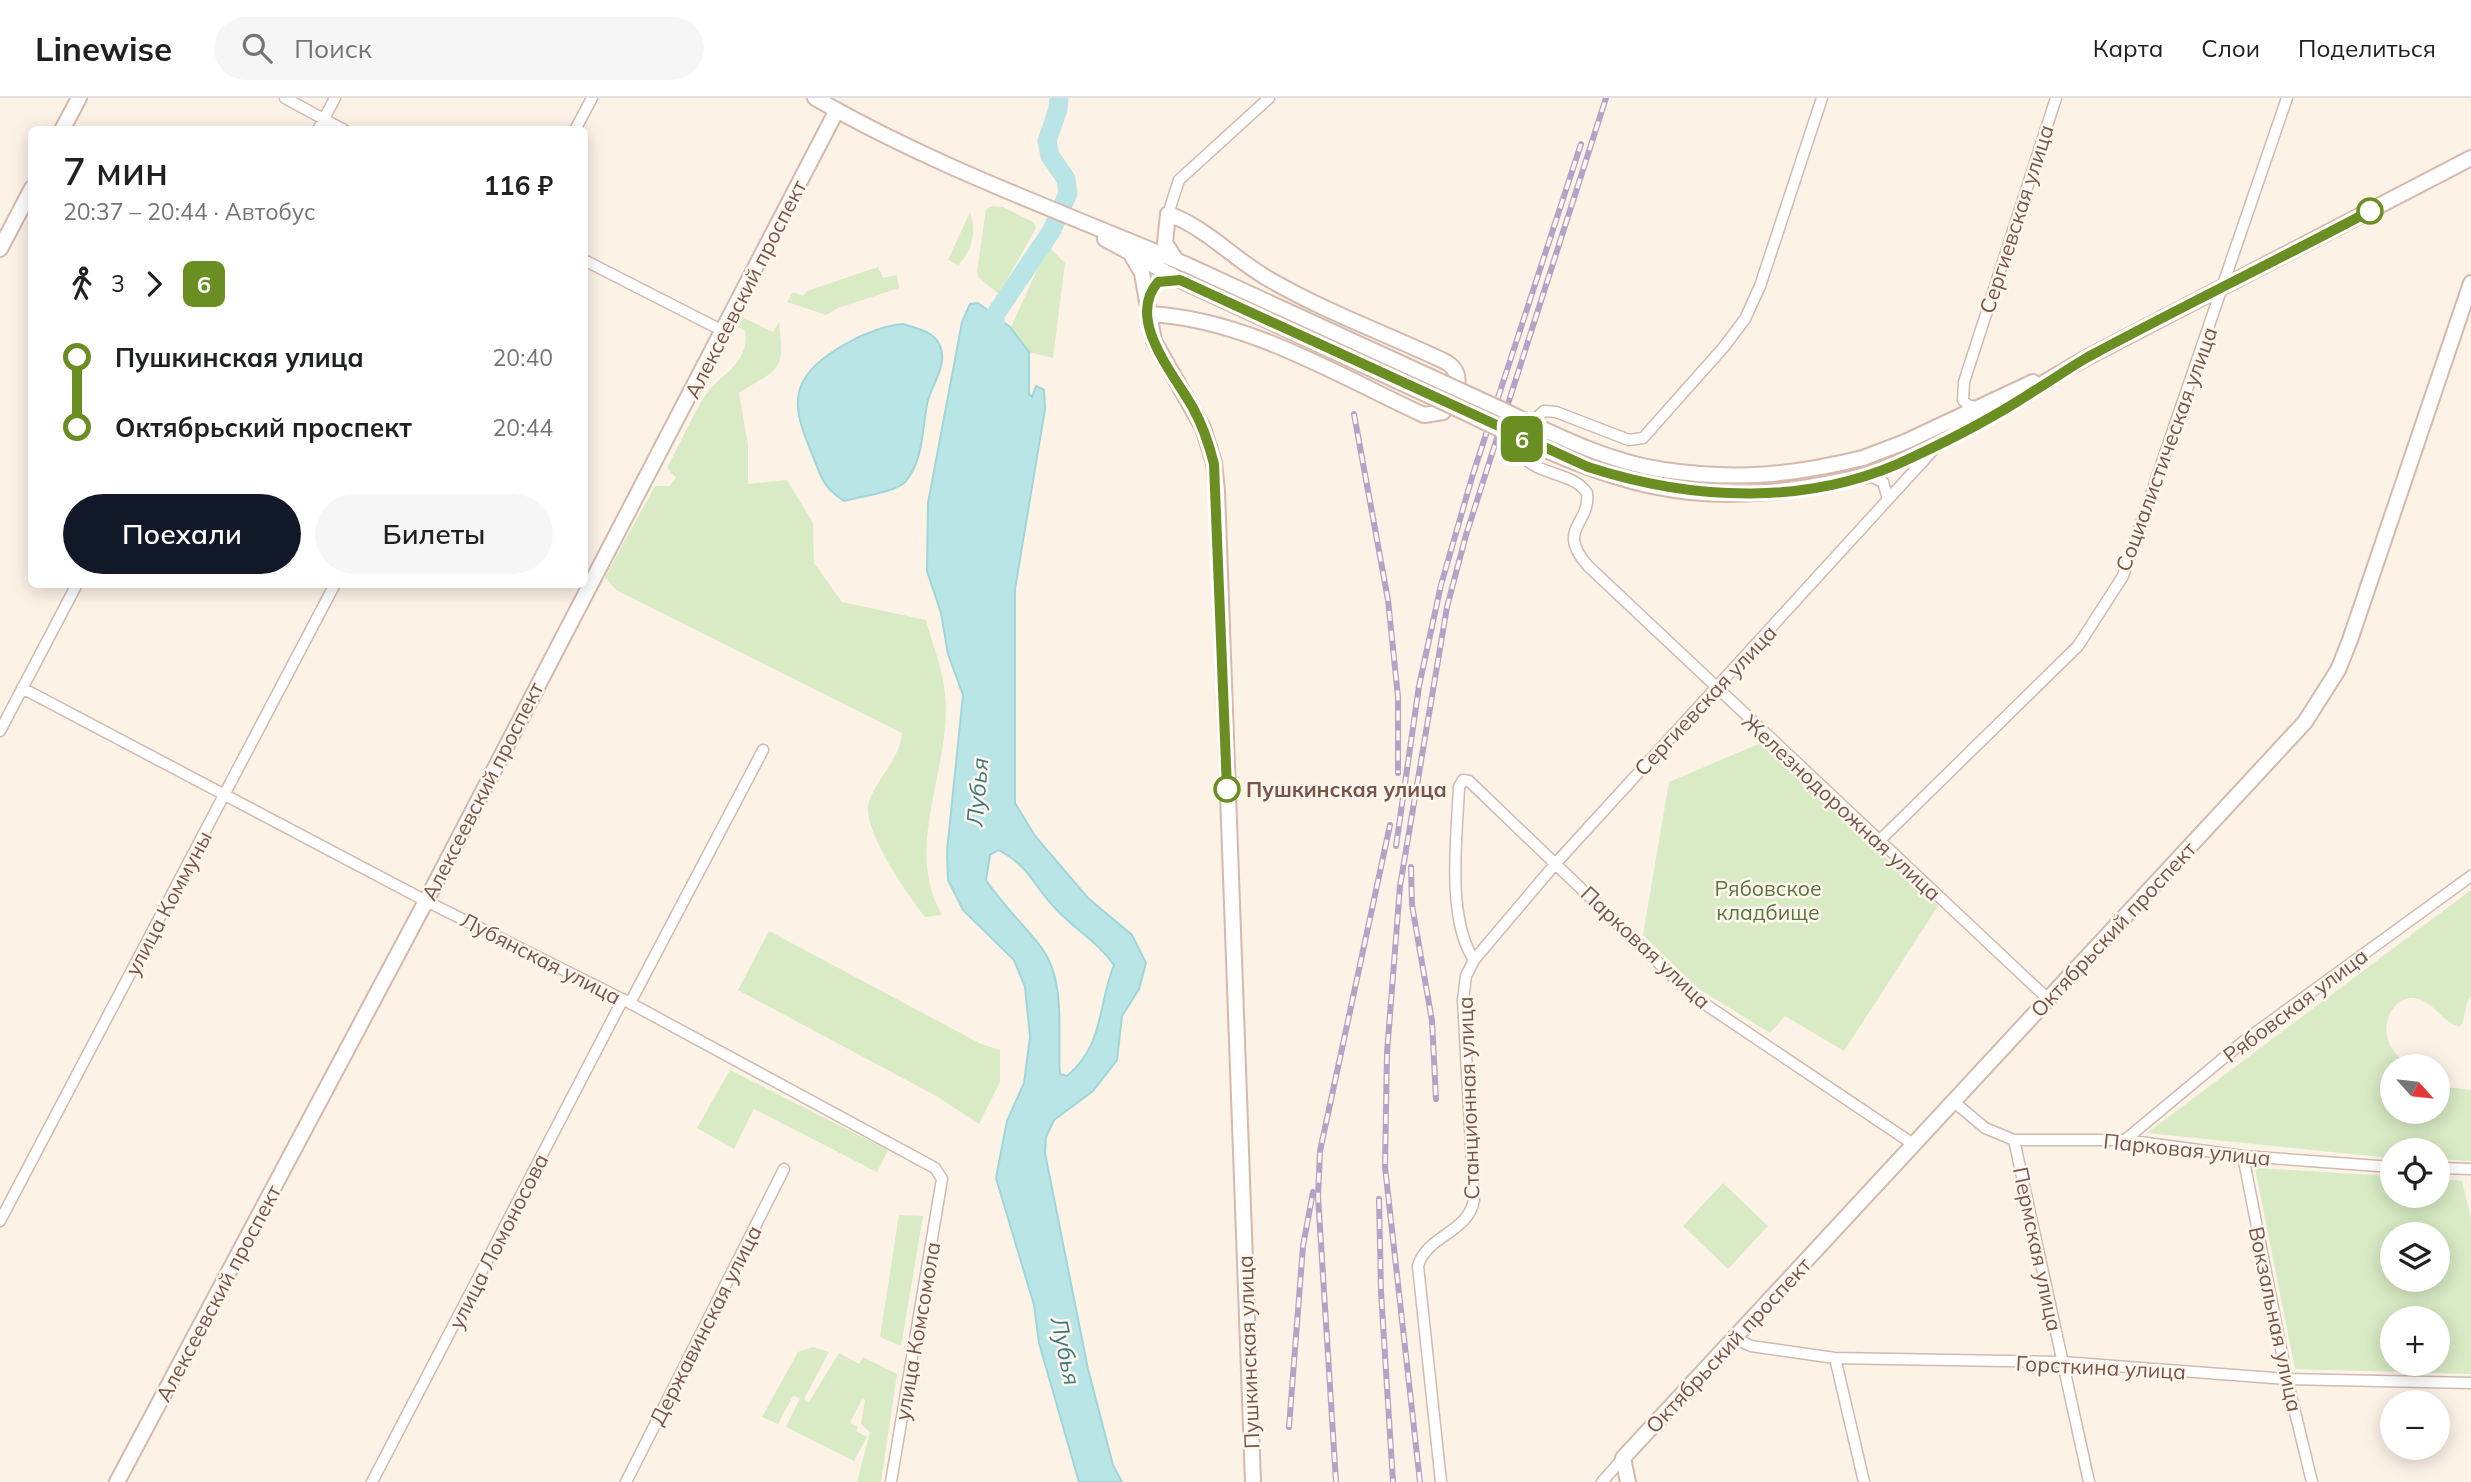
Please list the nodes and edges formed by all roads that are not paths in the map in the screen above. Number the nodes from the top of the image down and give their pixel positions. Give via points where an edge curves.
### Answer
1 (79, 98) edge
2 (285, 98) edge
3 (335, 98) edge
4 (592, 98) edge
5 (815, 98) edge
6 (1269, 98) edge
7 (1822, 98) edge
8 (2056, 98) edge
9 (2287, 98) edge
10 (840, 104) edge
11 (324, 119) junction
12 (64, 126) edge
13 (320, 126) edge
14 (337, 126) edge
15 (577, 126) edge
16 (2471, 158) edge
17 (28, 196) edge
18 (1168, 214) junction
19 (0, 249) edge
20 (1135, 250) junction
21 (588, 262) edge
22 (1182, 263) junction
23 (1180, 280) junction
24 (2471, 283) edge
25 (2224, 286) junction
26 (1149, 314) junction
27 (723, 331) junction
28 (2058, 374) junction
29 (1982, 407) junction
30 (1940, 443) junction
31 (1868, 475) junction
32 (1888, 499) junction
33 (75, 588) edge
34 (333, 588) edge
35 (22, 688) junction
36 (1714, 688) junction
37 (0, 731) edge
38 (763, 750) dead end
39 (225, 794) junction
40 (1878, 842) junction
41 (1556, 863) junction
42 (2471, 876) edge
43 (426, 901) junction
44 (1475, 960) junction
45 (2048, 999) junction
46 (627, 1001) junction
47 (1953, 1101) junction
48 (2014, 1140) junction
49 (2124, 1140) junction
50 (1913, 1144) junction
51 (2243, 1156) junction
52 (2380, 1166) edge
53 (784, 1169) dead end
54 (2450, 1169) edge
55 (2471, 1170) edge
56 (942, 1179) joint
57 (0, 1221) edge
58 (1734, 1338) junction
59 (1835, 1358) junction
60 (2062, 1362) junction
61 (2287, 1379) junction
62 (2471, 1383) edge
63 (1623, 1458) junction
64 (117, 1482) edge
65 (372, 1482) edge
66 (626, 1482) edge
67 (891, 1482) edge
68 (1253, 1482) edge
69 (1441, 1482) edge
70 (1602, 1482) edge
71 (1629, 1482) edge
72 (1864, 1482) edge
73 (2089, 1482) edge
74 (2312, 1482) edge

1 - 12 street
2 - 11 street
3 - 11 street
4 - 15 street
5 - 10 street
6 - 18 street via 1179,180
7 - 36 street, Железнодорожная улица via 1745,319 1653,429 1643,438 1629,440 1544,411 1525,443 1524,457 1536,467 1583,487 1588,500 1573,538 1578,554
8 - 29 street, Сергиевская улица via 1964,382 1963,400
9 - 25 street, Социалистическая улица
10 - 20 street
10 - 27 street, Алексеевский проспект
11 - 13 street
11 - 14 street
16 - 25 street
17 - 19 street
18 - 20 street via 1154,238
18 - 22 street via 1165,243
18 - 26 street via 1187,222 1269,279 1446,362 1456,370 1458,383 1443,412 1424,415 1253,337 1201,321
20 - 22 street
20 - 23 street
20 - 26 street, Пушкинская улица
21 - 27 street
22 - 29 street, bridge via 1528,422 1631,463 1697,474 1763,477 1804,472 1863,458
23 - 26 street, Пушкинская улица via 1158,282 1149,298
23 - 31 street, bridge via 1520,438 1627,480 1718,494 1763,494
24 - 45 street, Октябрьский проспект via 2350,640 2322,698 2305,722
25 - 28 street
25 - 40 street, Социалистическая улица via 2123,576 2078,646
26 - 68 street, Пушкинская улица via 1157,350 1203,428 1217,491
27 - 43 street, Алексеевский проспект
28 - 29 street
28 - 30 street
30 - 31 street
30 - 32 street, Сергиевская улица
31 - 32 street via 1883,482
32 - 36 street, Сергиевская улица
33 - 35 street
34 - 39 street, улица Коммуны
35 - 37 street
35 - 39 street, Лубянская улица
36 - 40 street, Железнодорожная улица
36 - 41 street, Сергиевская улица
38 - 46 street, улица Ломоносова
39 - 43 street, Лубянская улица
39 - 57 street, улица Коммуны
40 - 45 street, Железнодорожная улица
41 - 44 street, Сергиевская улица
41 - 44 street, Парковая улица via 1469,781 1462,780 1458,787 1456,875 1464,944
41 - 50 street, Парковая улица via 1693,996
42 - 49 street, Рябовская улица via 2244,1041
43 - 46 street, Лубянская улица
43 - 64 street, Алексеевский проспект
44 - 69 street, Станционная улица via 1466,976 1463,1000 1472,1211 1429,1246 1418,1266
45 - 47 street, Октябрьский проспект
46 - 56 street, Лубянская улица via 922,1159
46 - 65 street, улица Ломоносова
47 - 48 street, Парковая улица via 1985,1128
47 - 50 street, Октябрьский проспект
48 - 49 street, Парковая улица
48 - 60 street, Пермская улица
49 - 51 street, Парковая улица
50 - 58 street, Октябрьский проспект
51 - 52 street, Парковая улица
51 - 61 street, Вокзальная улица
53 - 66 street, Державинская улица
54 - 55 street
56 - 67 street, улица Комсомола
58 - 59 street, Горсткина улица via 1751,1346
58 - 63 street, Октябрьский проспект
59 - 60 street, Горсткина улица
59 - 72 street
60 - 61 street, Горсткина улица
60 - 73 street, Пермская улица
61 - 62 street, Горсткина улица
61 - 74 street, Вокзальная улица
63 - 70 street, Октябрьский проспект
63 - 71 street

